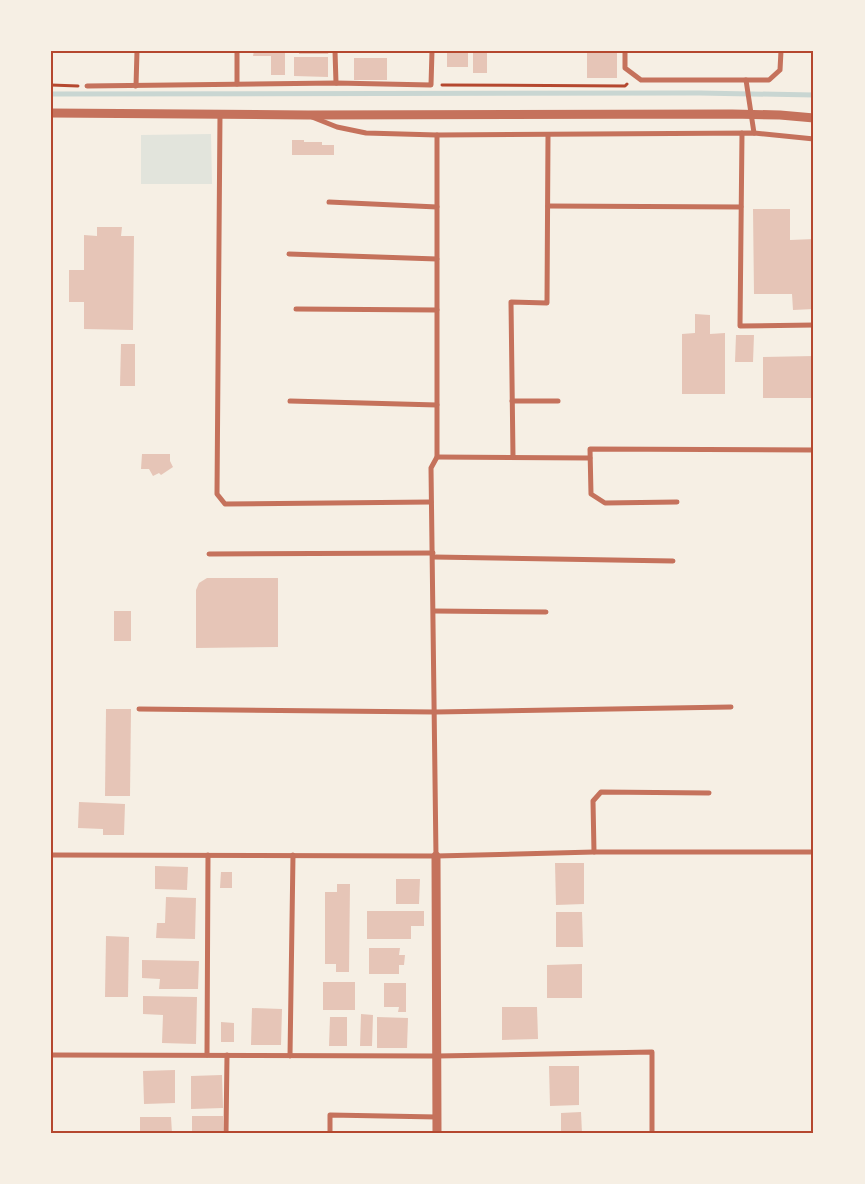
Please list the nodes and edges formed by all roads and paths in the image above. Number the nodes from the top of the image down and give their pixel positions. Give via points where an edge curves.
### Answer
1 (137, 51) edge
2 (237, 51) edge
3 (336, 51) edge
4 (432, 51) edge
5 (625, 51) edge
6 (782, 51) edge
7 (635, 75) junction
8 (746, 80) junction
9 (336, 83) junction
10 (237, 84) junction
11 (51, 85) edge
12 (432, 85) junction
13 (87, 86) joint
14 (136, 86) junction
15 (51, 113) edge
16 (220, 114) junction
17 (308, 115) junction
18 (814, 118) edge
19 (742, 133) junction
20 (754, 133) junction
21 (438, 135) junction
22 (548, 135) junction
23 (814, 139) edge
24 (330, 202) dead end
25 (548, 206) junction
26 (437, 207) junction
27 (741, 207) junction
28 (289, 254) dead end
29 (437, 259) junction
30 (296, 309) dead end
31 (437, 310) junction
32 (814, 326) edge
33 (290, 401) dead end
34 (512, 401) junction
35 (558, 401) dead end
36 (437, 405) junction
37 (814, 450) edge
38 (437, 457) junction
39 (513, 457) junction
40 (590, 458) junction
41 (432, 502) junction
42 (677, 502) dead end
43 (209, 554) dead end
44 (434, 555) junction
45 (673, 561) dead end
46 (434, 611) junction
47 (546, 612) dead end
48 (731, 707) dead end
49 (139, 709) dead end
50 (435, 712) junction
51 (710, 793) dead end
52 (594, 852) junction
53 (814, 852) edge
54 (51, 855) edge
55 (208, 856) junction
56 (293, 856) junction
57 (436, 856) junction
58 (207, 1055) junction
59 (51, 1056) edge
60 (227, 1056) junction
61 (290, 1056) junction
62 (437, 1056) junction
63 (437, 1117) junction
64 (226, 1133) edge
65 (330, 1133) edge
66 (437, 1133) edge
67 (652, 1133) edge

1 - 14 street
2 - 10 street
3 - 9 street
4 - 12 street
5 - 7 street via 625,68
6 - 8 street via 780,70 769,80
7 - 8 street via 641,80
7 - 12 path via 626,86
8 - 20 street
9 - 10 street
9 - 12 street
10 - 14 street
11 - 13 path
13 - 14 street
15 - 16 street
16 - 17 street
16 - 41 street via 217,494 225,504
17 - 18 street via 732,114
17 - 21 street via 337,127 366,133
19 - 20 street
19 - 22 street
19 - 27 street
20 - 23 street
21 - 22 street
21 - 26 street
22 - 25 street
24 - 26 street
25 - 27 street
25 - 34 street via 547,303 511,302
26 - 29 street
27 - 32 street via 740,326
28 - 29 street
29 - 31 street
30 - 31 street
31 - 36 street
33 - 36 street
34 - 35 street
34 - 39 street
36 - 38 street
37 - 40 street via 590,449
38 - 39 street
38 - 41 street via 431,468
39 - 40 street
40 - 42 street via 591,494 605,503
41 - 44 street
43 - 44 street
44 - 45 street
44 - 46 street
46 - 47 street
46 - 50 street
48 - 50 street
49 - 50 street
50 - 57 street
51 - 52 street via 601,792 593,801
52 - 53 street
52 - 57 street
54 - 55 street
55 - 56 street
55 - 58 street
56 - 57 street
56 - 61 street
57 - 62 street
58 - 59 street
58 - 60 street
60 - 61 street
60 - 64 street
61 - 62 street
62 - 63 street
62 - 67 street via 652,1052
63 - 65 street via 330,1115
63 - 66 street

